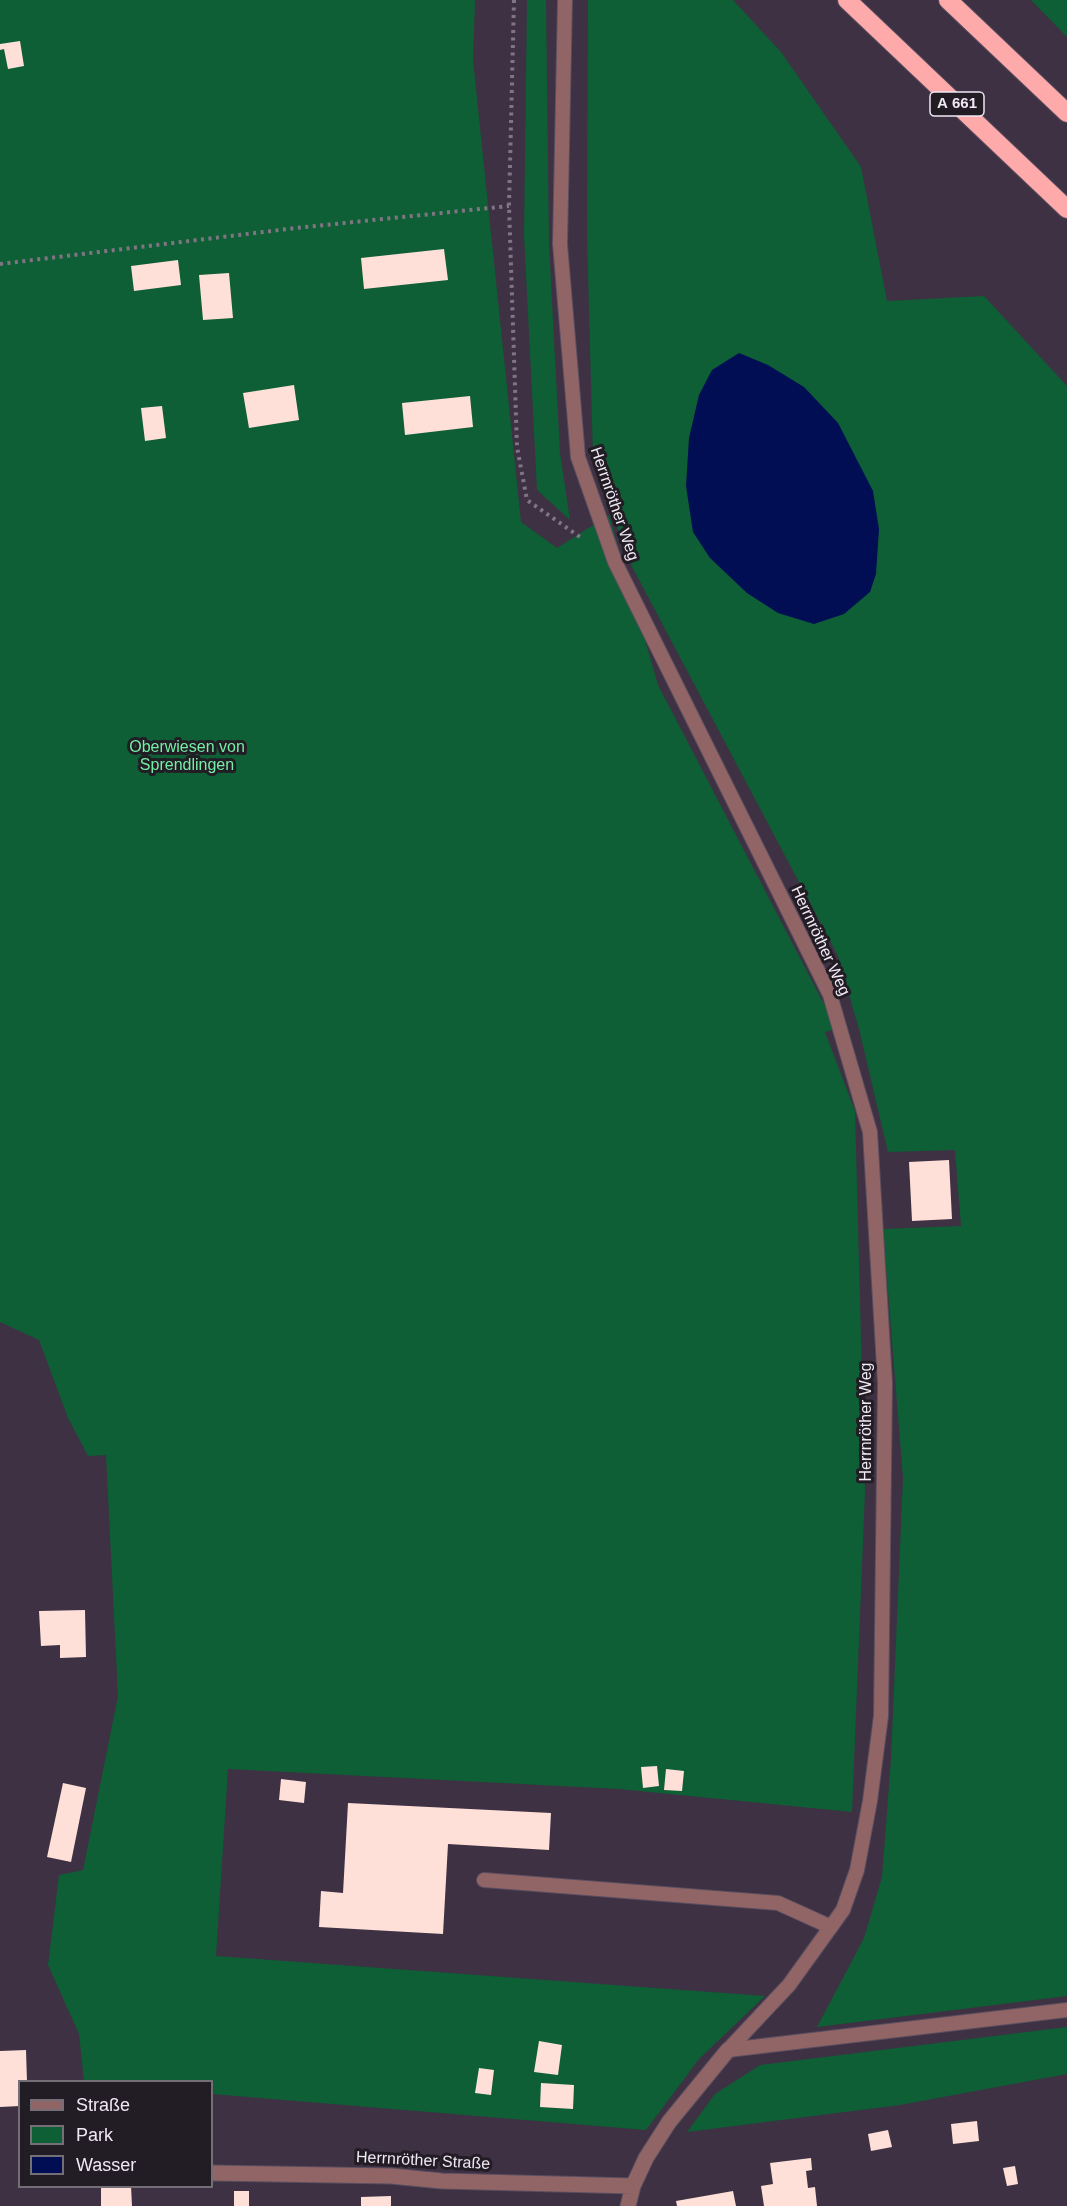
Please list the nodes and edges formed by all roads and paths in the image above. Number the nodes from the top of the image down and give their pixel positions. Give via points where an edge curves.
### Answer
1 (514, 0) edge
2 (565, 0) edge
3 (847, 0) edge
4 (948, 0) edge
5 (1067, 113) edge
6 (509, 206) junction
7 (1067, 209) edge
8 (0, 264) edge
9 (615, 562) junction
10 (484, 1880) dead end
11 (831, 1927) junction
12 (1067, 2010) edge
13 (728, 2050) junction
14 (213, 2173) edge
15 (633, 2186) junction
16 (628, 2206) edge

1 - 6 path
2 - 9 lane, Herrnröther Weg via 560,244 578,457
3 - 7 highway, A 661
4 - 5 highway
6 - 8 path
6 - 9 path via 517,447 527,500
9 - 11 lane, Herrnröther Weg via 830,995 870,1132 885,1383 881,1716 856,1870 843,1910
10 - 11 lane via 778,1904
11 - 13 lane via 789,1984
12 - 13 lane
13 - 15 street via 669,2122
14 - 15 street, Herrnröther Straße via 391,2175 442,2181
15 - 16 street

